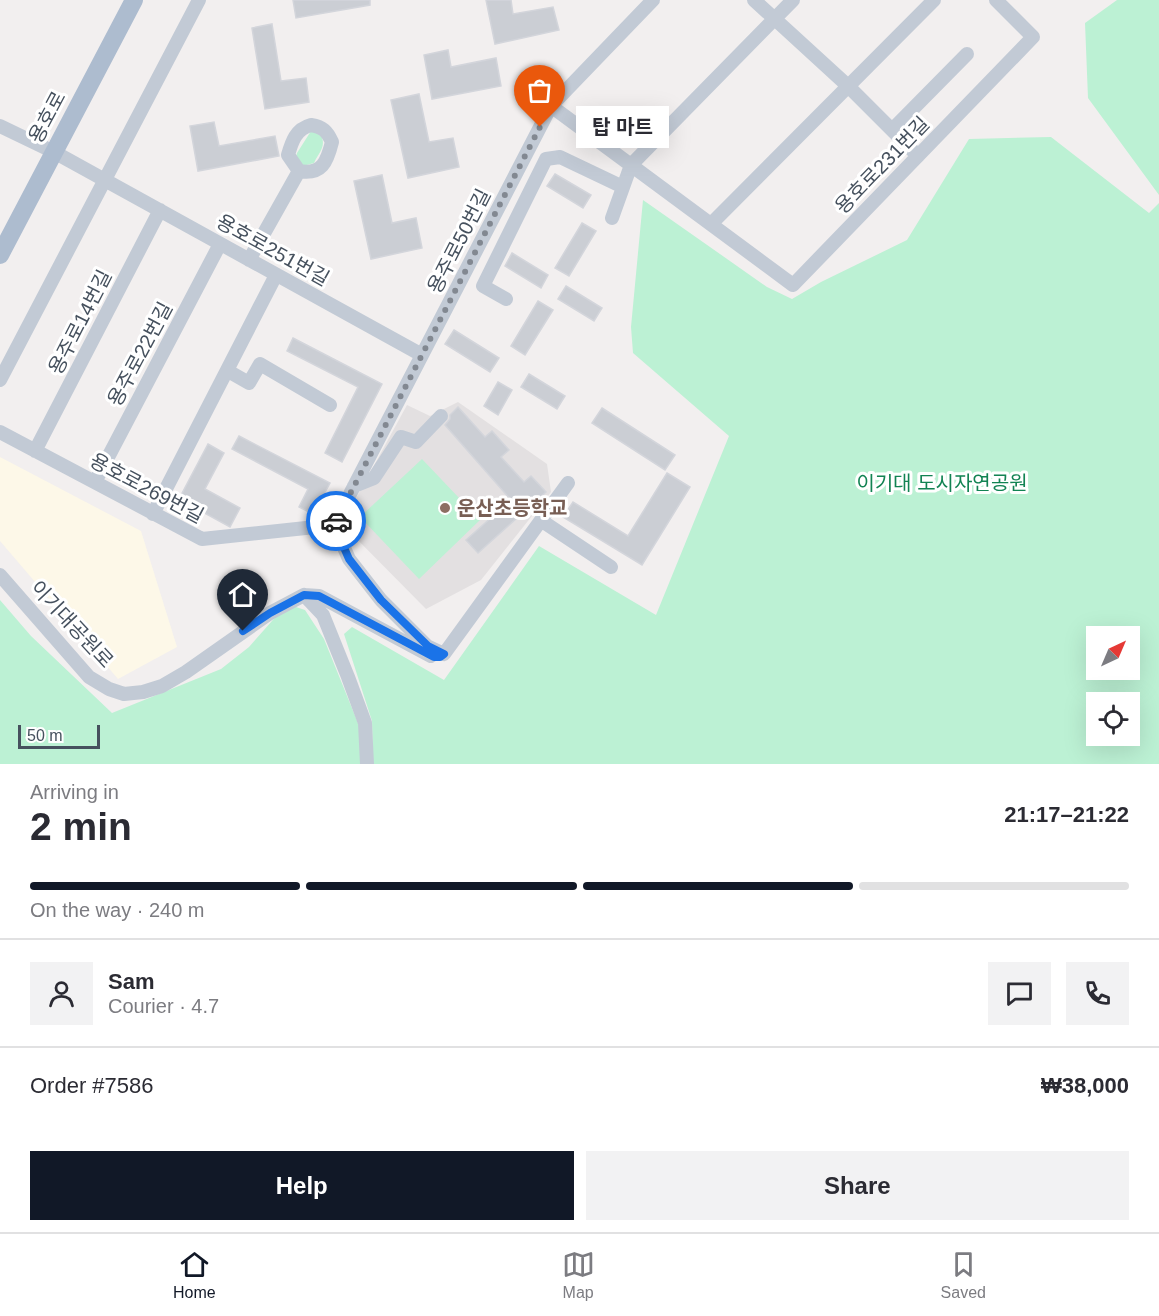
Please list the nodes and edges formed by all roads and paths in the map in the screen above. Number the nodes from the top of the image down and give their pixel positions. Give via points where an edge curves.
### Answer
1 (134, 0) edge
2 (199, 0) edge
3 (652, 0) edge
4 (754, 0) edge
5 (793, 0) edge
6 (934, 0) edge
7 (996, 0) edge
8 (775, 19) junction
9 (967, 54) dead end
10 (848, 86) junction
11 (551, 106) junction
12 (0, 126) edge
13 (892, 130) junction
14 (54, 152) junction
15 (918, 156) junction
16 (631, 165) junction
17 (298, 171) dead end
18 (105, 180) junction
19 (623, 187) junction
20 (160, 210) junction
21 (612, 218) dead end
22 (711, 224) junction
23 (220, 243) junction
24 (0, 255) edge
25 (249, 260) junction
26 (276, 275) junction
27 (506, 299) dead end
28 (422, 355) junction
29 (228, 371) junction
30 (0, 380) edge
31 (330, 405) dead end
32 (441, 416) dead end
33 (0, 432) edge
34 (35, 451) junction
35 (95, 482) junction
36 (568, 483) dead end
37 (354, 486) junction
38 (153, 514) junction
39 (542, 521) junction
40 (334, 525) junction
41 (611, 567) dead end
42 (0, 575) edge
43 (304, 595) junction
44 (444, 654) junction
45 (367, 764) edge

1 - 14 main road, 용호로
2 - 18 street
3 - 11 street, 용주로50번길
4 - 8 street
5 - 8 street
6 - 10 street
7 - 15 street, 용호로231번길 via 1033,37
8 - 10 street
8 - 16 street
9 - 13 street
10 - 13 street
10 - 22 street
11 - 16 street, 용호로231번길
11 - 28 street, 용주로50번길
12 - 14 street, 용호로251번길
13 - 15 street
14 - 18 street, 용호로251번길
14 - 24 main road, 용호로
15 - 22 street, 용호로231번길 via 793,285
16 - 19 street
16 - 22 street, 용호로231번길
17 - 25 street
18 - 20 street, 용호로251번길
18 - 30 street
19 - 21 street
19 - 27 street via 560,157 546,159 483,286
20 - 23 street, 용호로251번길
20 - 34 street, 용주로14번길
23 - 25 street, 용호로251번길
23 - 35 street, 용주로22번길
25 - 26 street, 용호로251번길
26 - 28 street, 용호로251번길
26 - 29 street
28 - 37 street, 용주로50번길
29 - 31 street via 249,383 260,364
29 - 38 street
32 - 37 street via 416,442 401,437 374,478
33 - 34 street, 용호로269번길
34 - 35 street, 용호로269번길
35 - 38 street, 용호로269번길
36 - 39 street
37 - 40 street, 용주로50번길
38 - 40 street, 용호로269번길 via 202,539
39 - 41 street
39 - 44 street
40 - 44 street via 349,559 381,600 428,646
42 - 43 street, 이기대공원로 via 89,677 124,694 162,686 270,613
43 - 44 street via 319,596 434,657
43 - 45 street via 323,615 348,677 364,723

